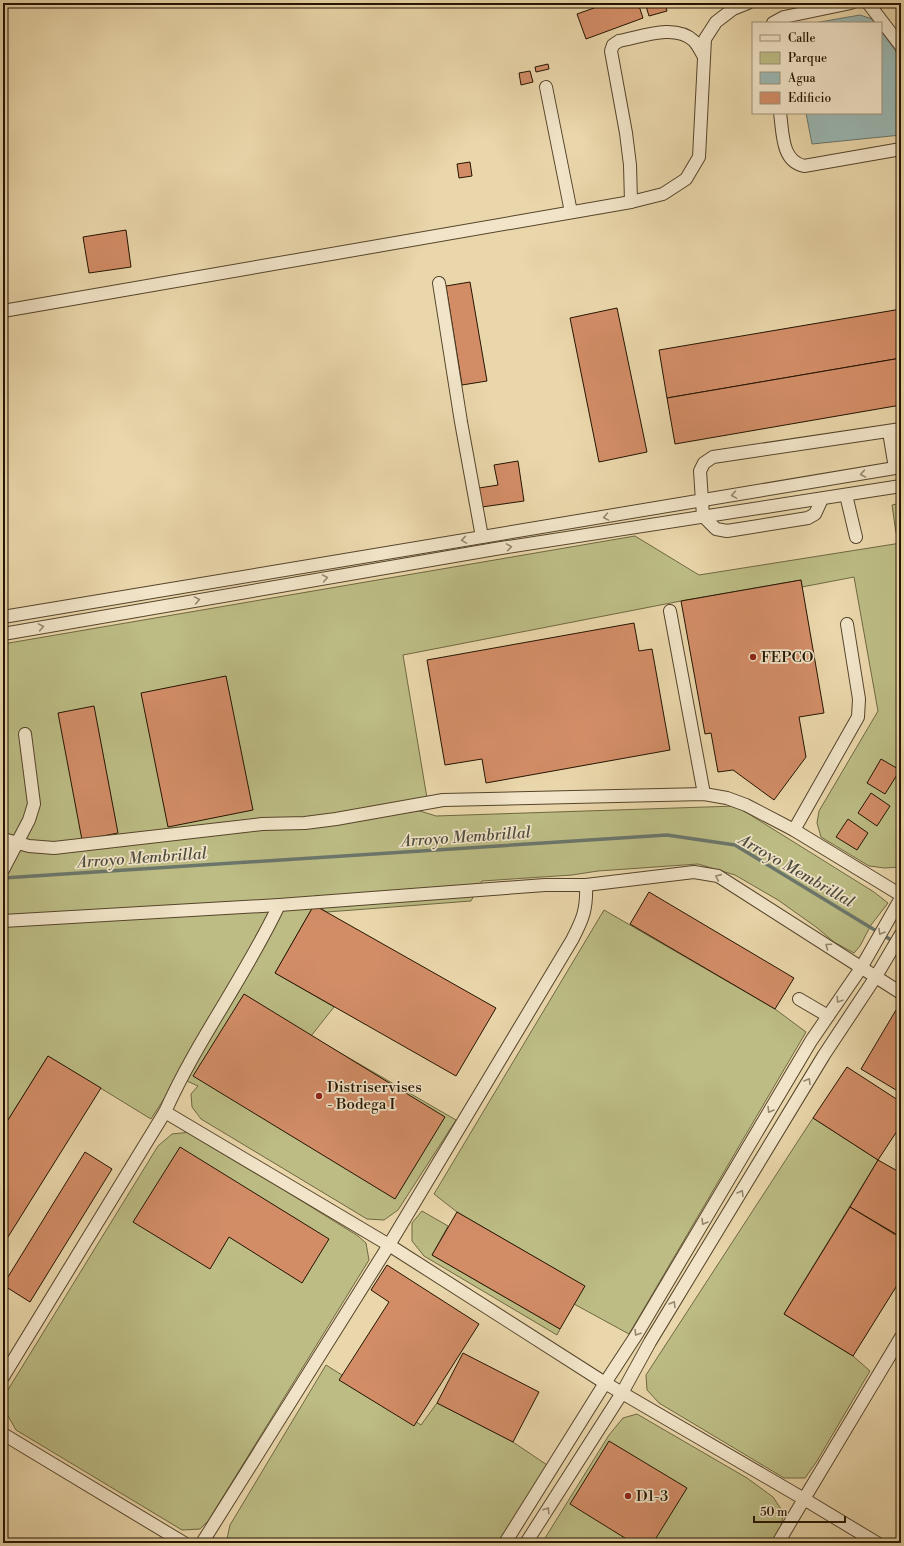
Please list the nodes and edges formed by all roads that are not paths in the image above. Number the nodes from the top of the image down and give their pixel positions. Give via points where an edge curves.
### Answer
1 (748, 3) edge
2 (851, 3) edge
3 (868, 3) edge
4 (775, 22) edge
5 (901, 46) edge
6 (704, 57) junction
7 (546, 87) dead end
8 (780, 114) edge
9 (901, 149) edge
10 (631, 202) junction
11 (571, 212) junction
12 (439, 283) dead end
13 (3, 311) edge
14 (901, 429) edge
15 (889, 432) junction
16 (898, 468) edge
17 (901, 486) edge
18 (846, 495) junction
19 (822, 499) junction
20 (702, 500) junction
21 (703, 516) junction
22 (482, 537) junction
23 (856, 537) dead end
24 (172, 589) junction
25 (176, 604) junction
26 (670, 611) dead end
27 (3, 618) edge
28 (847, 624) dead end
29 (3, 634) edge
30 (25, 734) dead end
31 (704, 794) junction
32 (794, 830) junction
33 (3, 839) edge
34 (18, 843) junction
35 (6, 865) edge
36 (586, 885) junction
37 (901, 896) edge
38 (279, 905) junction
39 (3, 921) edge
40 (901, 934) edge
41 (861, 968) junction
42 (875, 978) junction
43 (901, 993) edge
44 (799, 998) dead end
45 (828, 1016) junction
46 (165, 1112) junction
47 (389, 1245) junction
48 (901, 1337) edge
49 (3, 1377) edge
50 (605, 1383) junction
51 (622, 1393) junction
52 (3, 1434) edge
53 (804, 1500) junction
54 (184, 1543) edge
55 (202, 1543) edge
56 (505, 1543) edge
57 (526, 1543) edge
58 (778, 1543) edge
59 (877, 1543) edge

1 - 6 street via 733,9 716,22 705,39
2 - 4 street via 784,17
3 - 5 street
6 - 10 street via 699,158 686,179 663,194
6 - 10 street via 695,42 687,35 674,32 619,41 614,45 611,51 626,132
7 - 11 street
8 - 9 street via 786,152 796,164 804,166
10 - 11 street
11 - 13 street
12 - 22 street
14 - 15 street
15 - 16 street
15 - 20 street via 713,457 704,463 700,471
16 -> 20 street
17 - 18 street
18 - 19 street
18 - 23 street
19 - 21 street
19 - 21 street via 815,514 808,518 727,531 716,529
20 - 21 street
20 -> 22 street
25 -> 21 street
22 -> 24 street
24 - 25 street
24 - 27 street
29 -> 25 street
26 - 31 street
28 - 32 street via 859,699 858,717
30 - 34 street via 34,804
31 - 32 street via 746,805
31 - 34 street via 443,800 313,822 262,824 54,848
32 - 37 street
33 - 34 street
34 - 35 street
36 - 38 street via 545,885
41 -> 36 street via 718,876 694,872
36 - 47 street via 587,901 582,921 572,940
37 -> 41 street
38 - 39 street
38 - 46 street via 264,937 194,1056
40 - 42 street
41 - 42 street
41 -> 45 street
42 - 43 street
51 -> 42 street via 650,1342 824,1055
44 - 45 street
45 -> 50 street via 810,1041 637,1334
46 - 47 street
46 - 49 street
47 - 50 street
47 - 55 street
48 - 53 street
50 - 51 street
50 - 56 street
51 - 53 street
57 -> 51 street
52 - 54 street
53 - 58 street
53 - 59 street

